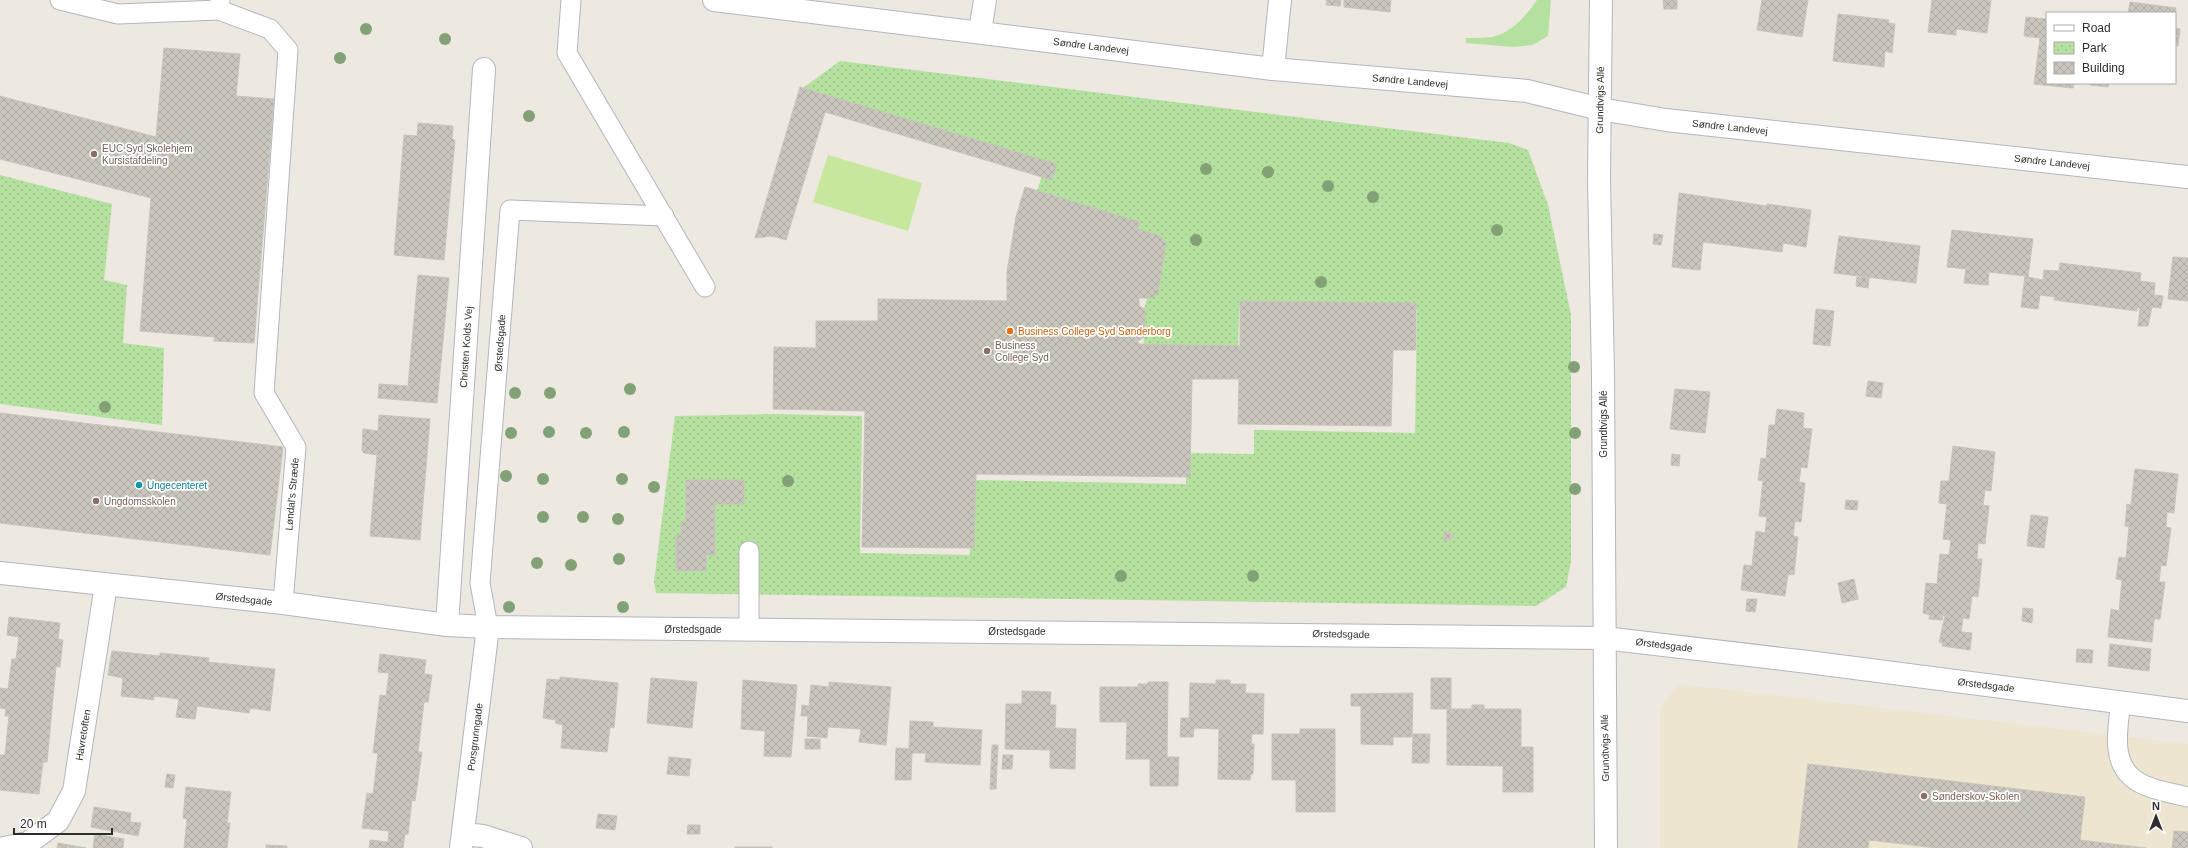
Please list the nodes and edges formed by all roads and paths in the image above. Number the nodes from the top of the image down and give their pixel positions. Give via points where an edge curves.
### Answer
1 (60, 0) edge
2 (571, 0) edge
3 (714, 0) edge
4 (985, 0) edge
5 (1280, 0) edge
6 (1602, 0) edge
7 (219, 5) edge
8 (980, 32) junction
9 (484, 69) dead end
10 (1273, 69) junction
11 (1600, 109) junction
12 (2188, 177) edge
13 (664, 216) junction
14 (705, 287) dead end
15 (749, 551) dead end
16 (0, 573) edge
17 (106, 585) junction
18 (283, 603) junction
19 (447, 625) junction
20 (488, 627) junction
21 (749, 629) junction
22 (1604, 638) junction
23 (2121, 702) junction
24 (2188, 711) edge
25 (2188, 797) edge
26 (462, 841) edge
27 (4, 848) edge
28 (521, 848) edge
29 (1606, 848) edge

1 - 7 lane via 118,14
2 - 13 lane via 567,53
3 - 8 street, Søndre Landevej
4 - 8 street
5 - 10 street
6 - 11 street, Grundtvigs Allé
7 - 18 lane, Løndal's Stræde via 270,29 288,50 264,393 296,447
8 - 10 street, Søndre Landevej
9 - 19 street, Christen Kolds Vej
10 - 11 street, Søndre Landevej via 1527,91
11 - 12 street, Søndre Landevej via 1666,120
11 - 22 street, Grundtvigs Allé via 1598,179 1603,376
13 - 14 lane
13 - 20 lane, Ørstedsgade via 510,210 480,583
15 - 21 lane
16 - 17 street, Ørstedsgade
17 - 18 street, Ørstedsgade
17 - 27 street, Havretoften via 74,791 58,821 28,843
18 - 19 street, Ørstedsgade
19 - 20 street, Ørstedsgade
20 - 21 street, Ørstedsgade
20 - 26 street, Porsgrunngade
21 - 22 street, Ørstedsgade
22 - 23 street, Ørstedsgade
22 - 29 street, Grundtvigs Allé
23 - 24 street, Ørstedsgade
23 - 25 lane via 2117,743 2126,774 2141,784
26 - 28 street via 483,836

